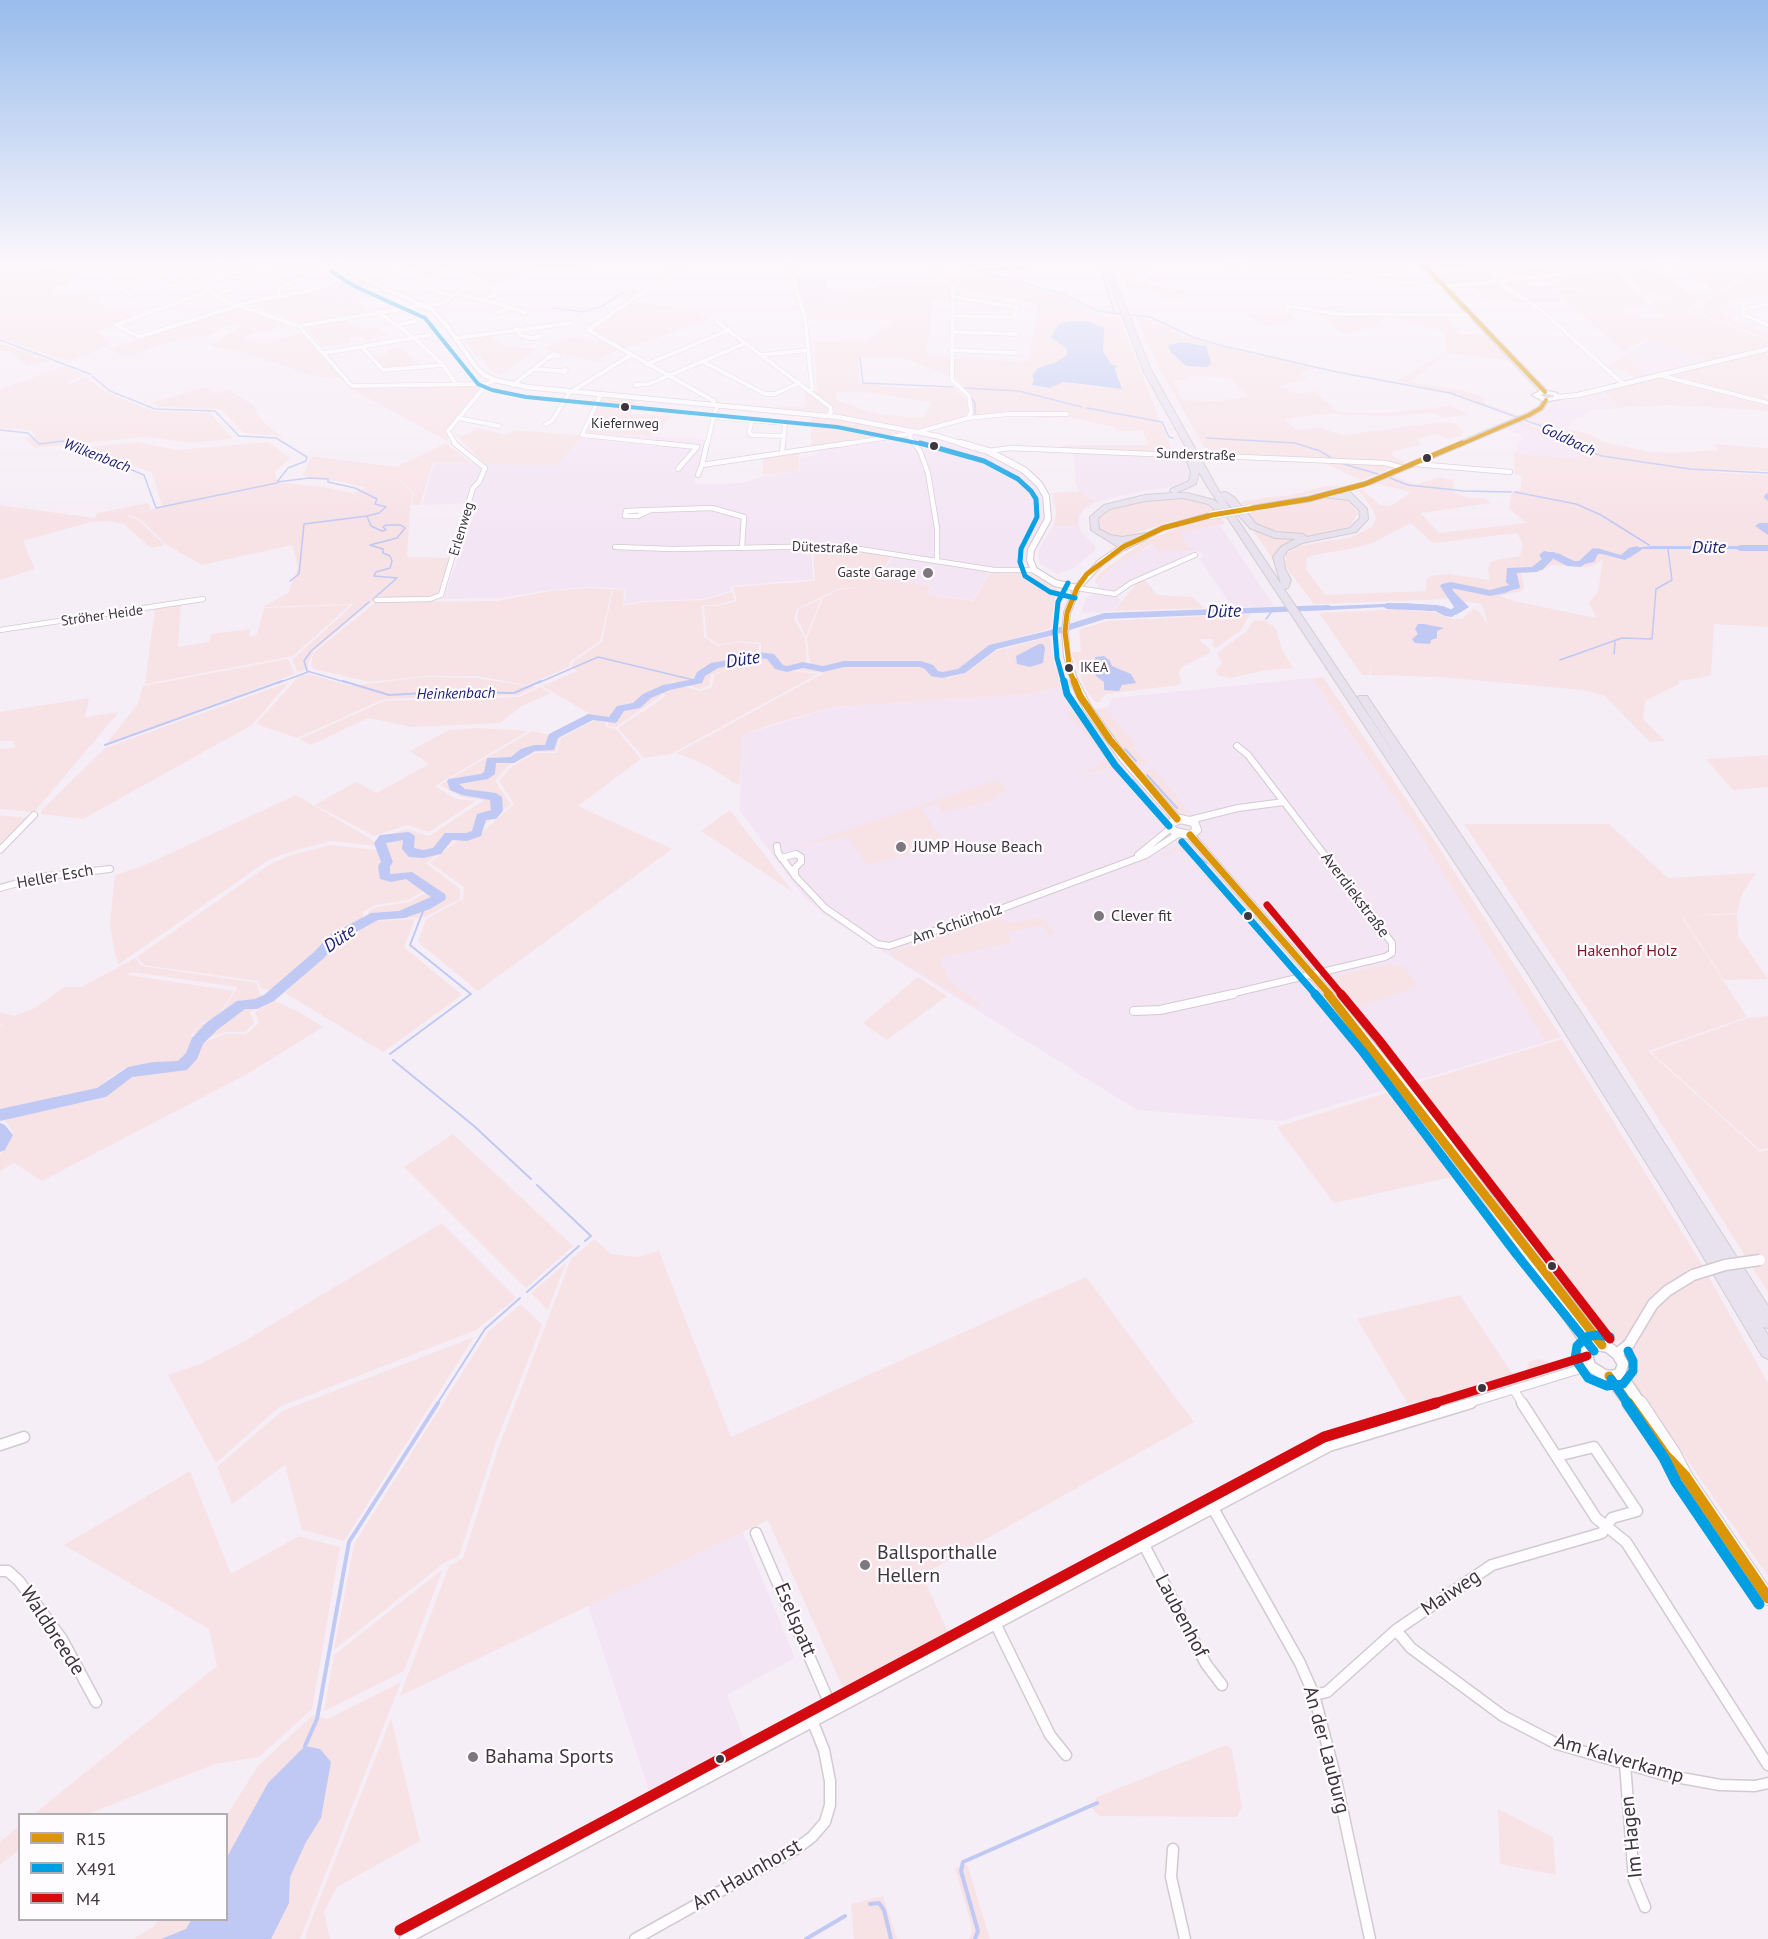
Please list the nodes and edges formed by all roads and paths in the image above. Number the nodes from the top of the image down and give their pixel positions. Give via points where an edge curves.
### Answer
1 (328, 352) edge
2 (367, 352) edge
3 (430, 352) edge
4 (466, 352) edge
5 (626, 352) edge
6 (675, 352) edge
7 (723, 352) edge
8 (758, 352) edge
9 (790, 352) edge
10 (809, 352) edge
11 (951, 352) edge
12 (1005, 352) edge
13 (1141, 352) edge
14 (1145, 352) edge
15 (1508, 352) edge
16 (1588, 352) edge
17 (1753, 352) edge
18 (325, 353) joint
19 (1016, 353) dead end
20 (631, 355) junction
21 (763, 356) junction
22 (549, 357) dead end
23 (702, 361) junction
24 (647, 364) junction
25 (443, 365) junction
26 (534, 369) junction
27 (558, 371) dead end
28 (669, 375) junction
29 (1659, 375) junction
30 (495, 380) junction
31 (799, 383) junction
32 (456, 384) junction
33 (487, 384) junction
34 (1623, 384) junction
35 (513, 385) junction
36 (636, 386) dead end
37 (571, 391) junction
38 (810, 392) junction
39 (1545, 392) junction
40 (601, 394) junction
41 (1558, 397) junction
42 (1546, 401) junction
43 (1768, 402) edge
44 (716, 405) junction
45 (1067, 414) dead end
46 (828, 416) junction
47 (713, 417) junction
48 (458, 418) junction
49 (968, 418) junction
50 (752, 420) junction
51 (546, 424) dead end
52 (499, 426) dead end
53 (913, 433) junction
54 (784, 436) junction
55 (1187, 447) junction
56 (988, 451) junction
57 (782, 453) junction
58 (1415, 464) junction
59 (702, 465) junction
60 (1404, 468) junction
61 (678, 469) dead end
62 (1510, 472) dead end
63 (698, 475) dead end
64 (1343, 490) junction
65 (1223, 494) junction
66 (1326, 495) junction
67 (1145, 498) junction
68 (1352, 498) junction
69 (651, 510) junction
70 (1095, 530) junction
71 (1240, 531) junction
72 (1146, 536) junction
73 (1329, 536) junction
74 (615, 547) dead end
75 (742, 547) junction
76 (1123, 547) junction
77 (1195, 555) dead end
78 (937, 561) junction
79 (1034, 570) junction
80 (1087, 574) junction
81 (1043, 578) junction
82 (1285, 586) junction
83 (1077, 588) junction
84 (203, 599) dead end
85 (376, 600) dead end
86 (1296, 609) junction
87 (0, 630) edge
88 (1237, 746) dead end
89 (1284, 802) junction
90 (34, 815) dead end
91 (1177, 819) junction
92 (1193, 823) junction
93 (1174, 831) junction
94 (1190, 835) junction
95 (777, 846) dead end
96 (0, 850) edge
97 (781, 858) junction
98 (110, 869) dead end
99 (796, 877) junction
100 (0, 888) edge
101 (1313, 975) junction
102 (1134, 1011) dead end
103 (1525, 1249) junction
104 (1764, 1261) edge
105 (1768, 1321) edge
106 (1602, 1345) junction
107 (1589, 1347) junction
108 (1768, 1351) edge
109 (1617, 1354) junction
110 (1590, 1366) junction
111 (1615, 1375) junction
112 (1514, 1390) junction
113 (24, 1437) dead end
114 (0, 1445) edge
115 (1557, 1456) junction
116 (1214, 1510) junction
117 (1607, 1527) junction
118 (756, 1533) dead end
119 (1144, 1545) junction
120 (0, 1571) edge
121 (1768, 1598) edge
122 (996, 1625) junction
123 (1396, 1630) junction
124 (1222, 1685) dead end
125 (1314, 1695) junction
126 (96, 1702) dead end
127 (832, 1709) junction
128 (812, 1720) junction
129 (1066, 1755) dead end
130 (1625, 1764) junction
131 (1768, 1765) edge
132 (1768, 1783) edge
133 (1173, 1849) dead end
134 (1645, 1907) dead end
135 (405, 1939) edge
136 (635, 1939) edge
137 (1185, 1939) edge
138 (1370, 1939) edge

1 - 18 street
2 - 25 street via 383,369
3 - 25 street
4 - 30 street via 484,375
5 - 20 street
6 - 24 street
7 - 23 street
8 - 21 street
9 - 21 street
10 - 38 street
11 - 49 street via 952,380 969,396
12 - 19 street
13 - 55 highway
14 - 65 highway
15 - 39 main road
16 - 34 street
17 - 29 street
18 - 32 street via 352,386
20 - 24 street
20 - 37 street
21 - 31 street
22 - 26 street
23 - 28 street
23 - 31 street via 768,395
24 - 28 street
25 - 32 street
26 - 27 street
26 - 35 street
28 - 36 street
28 - 44 street
29 - 34 street
29 - 43 street
30 - 33 street
30 - 35 street
31 - 38 street
32 - 33 street
33 - 48 street
34 - 41 street
35 - 37 street
37 - 40 street
37 - 51 street
38 - 46 street via 831,408
39 - 41 main road
39 - 42 main road via 1535,395
40 - 44 street
40 - 61 street via 582,435 696,446
41 - 42 main road
42 - 58 main road via 1539,410 1519,420
44 - 46 street
44 - 47 street
45 - 49 street
46 - 53 street
47 - 50 street
47 - 59 street
48 - 52 street
48 - 85 street, Erlenweg via 449,434 454,443 485,468 473,488 441,595 430,599
49 - 53 street
50 - 54 street via 785,424
50 - 54 street via 751,435
53 - 56 street
53 - 57 street
53 - 78 street via 928,473 938,528
54 - 57 street
55 - 67 highway via 1195,471 1193,482 1179,490
55 - 71 highway
56 - 60 street, Sunderstraße, bridge via 1011,448 1217,456 1391,464
56 - 79 street via 1024,470 1046,496 1047,519 1031,550
57 - 59 street
58 - 60 main road
58 - 62 street
59 - 63 street
60 - 64 main road
64 - 66 main road
64 - 68 highway
65 - 73 highway via 1245,519 1263,531 1297,537
65 - 82 highway
66 - 68 highway
66 - 72 main road, bridge via 1212,515
67 - 70 highway via 1099,512 1093,523
67 - 71 highway via 1184,495 1205,499 1220,508 1234,529
68 - 73 highway via 1363,509 1364,519 1353,530
69 - 69 street via 626,511 625,516 638,516
69 - 75 street via 712,508 744,517
70 - 72 highway via 1115,539
70 - 76 highway
71 - 86 highway
72 - 76 main road
73 - 82 highway via 1299,542 1282,551 1278,562
74 - 75 street, Dütestraße
75 - 78 street, Dütestraße via 840,546
76 - 80 street
77 - 83 street via 1115,594
78 - 79 street, Dütestraße via 1003,571
79 - 81 street
80 - 81 street via 1063,581
80 - 83 street
81 - 83 street
82 - 86 highway
83 - 91 street via 1068,605 1065,628 1070,672 1080,696 1124,759
84 - 87 street, Ströher Heide
86 - 105 highway via 1437,806 1569,1004
86 - 108 highway via 1546,991
88 - 89 street, Averdiekstraße
89 - 92 street via 1204,815
89 - 101 street, Averdiekstraße via 1394,947 1384,957
90 - 96 street
91 - 92 street
91 - 93 street via 1171,823
92 - 94 street via 1197,830
93 - 94 street
93 - 99 street, Am Schürholz via 1151,852 1003,908 889,945 867,938 825,908
94 - 101 street
95 - 97 street, Am Schürholz
97 - 99 street, Am Schürholz
97 - 99 street via 796,854 801,857 795,868
98 - 100 street, Heller Esch via 39,877
101 - 102 street via 1160,1010
101 - 103 street via 1431,1122
103 - 106 street
103 - 107 street
104 - 109 street, bridge via 1725,1265 1693,1275 1667,1291 1653,1304 1629,1344
106 - 107 street
106 - 109 street
107 - 110 street via 1585,1356
109 - 111 street via 1623,1364
110 - 111 street via 1599,1373
110 - 112 street
111 - 121 street via 1665,1455 1685,1476
112 - 115 street
112 - 116 street via 1329,1446
113 - 114 street
115 - 117 street via 1596,1518
115 - 117 street, Maiweg via 1594,1447 1637,1511 1612,1518
116 - 119 street
116 - 125 street, An der Lauburg
117 - 123 street, Maiweg via 1602,1533 1492,1565
117 - 131 street via 1626,1542
118 - 127 street, Eselspatt
119 - 122 street
119 - 124 street, Laubenhof via 1206,1664
120 - 126 street, Waldbreede via 8,1571 20,1581 62,1639
122 - 127 street
122 - 129 street via 1050,1735
123 - 125 street, Maiweg via 1328,1692
123 - 130 street, Am Kalverkamp via 1411,1648 1503,1716 1557,1744
125 - 138 street, An der Lauburg via 1348,1829
127 - 128 street
128 - 135 street
128 - 136 street, Am Haunhorst via 824,1750 830,1781 825,1822 796,1849
130 - 132 street, Am Kalverkamp via 1720,1785
130 - 134 street, Im Hagen via 1634,1880
133 - 137 street via 1172,1877

